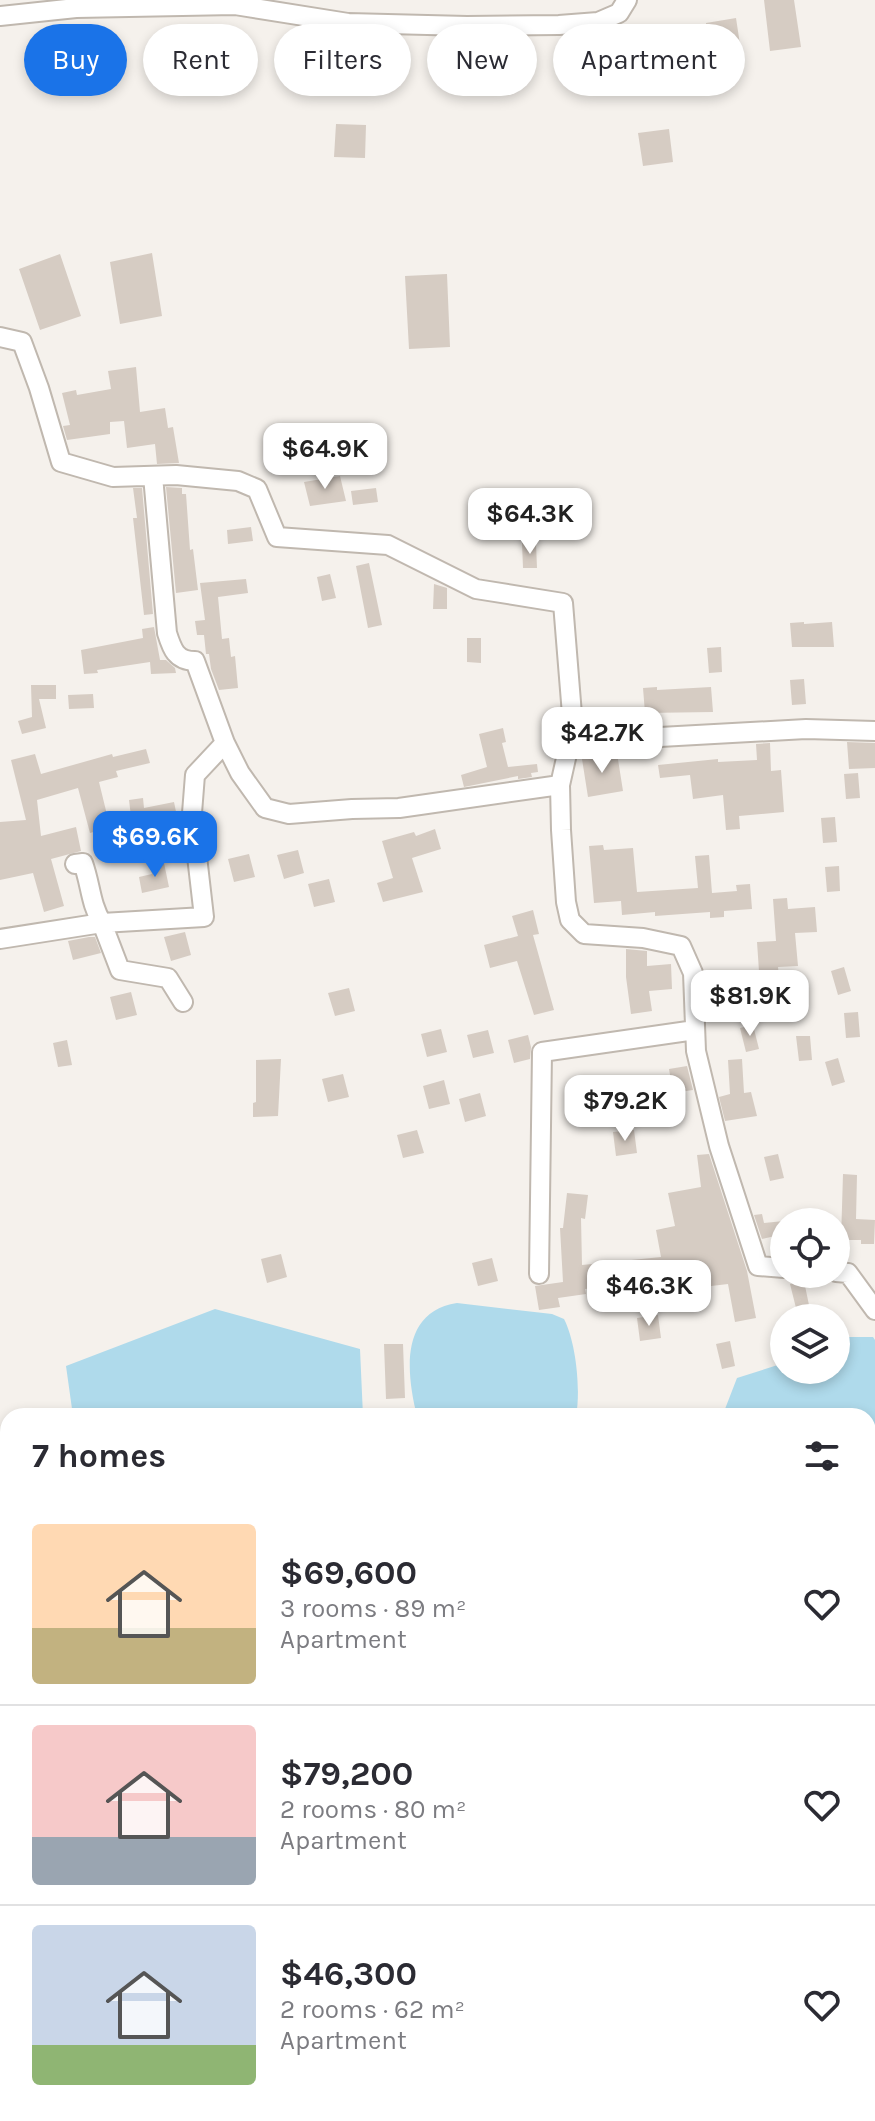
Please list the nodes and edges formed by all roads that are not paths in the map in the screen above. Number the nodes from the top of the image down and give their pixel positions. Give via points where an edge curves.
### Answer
1 (627, 0) edge
2 (0, 16) edge
3 (0, 337) edge
4 (153, 476) junction
5 (573, 727) junction
6 (875, 731) edge
7 (225, 743) junction
8 (560, 785) junction
9 (75, 864) dead end
10 (102, 923) junction
11 (0, 939) edge
12 (183, 1002) dead end
13 (695, 1030) junction
14 (770, 1267) edge
15 (539, 1274) dead end
16 (850, 1276) edge
17 (875, 1310) edge

1 - 2 street via 619,13 598,22 544,25 348,23 235,5 76,8
3 - 4 street via 22,342 61,462 113,477
4 - 5 street via 238,481 257,489 277,537 388,545 476,589 563,603
4 - 7 street via 167,633 173,653 195,661
5 - 6 street via 607,721 660,737
5 - 8 street
7 - 8 street via 265,808 289,814 427,805
7 - 10 street via 195,775 192,813 204,917
8 - 13 street via 570,920 584,934 681,946 693,973
9 - 10 street via 83,863 92,908
10 - 11 street
10 - 12 street via 120,970 168,978
13 - 14 street via 719,1146 758,1266
13 - 15 street via 542,1052
16 - 17 street

